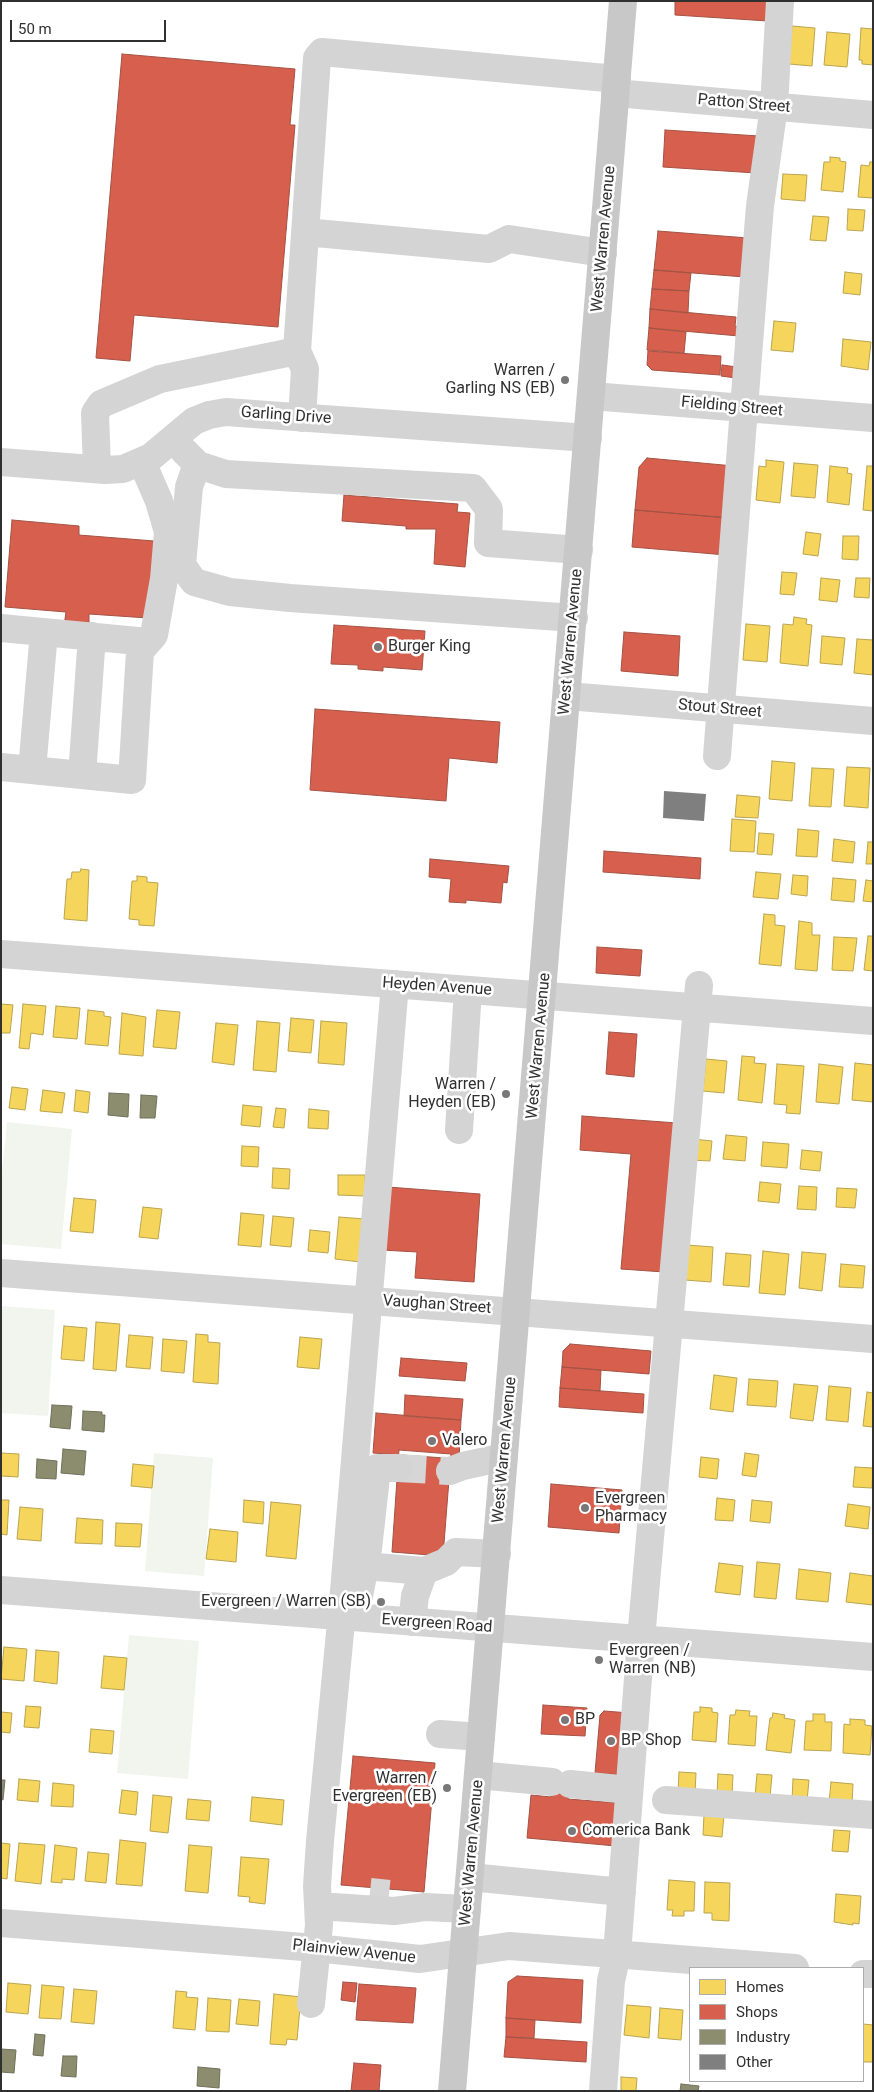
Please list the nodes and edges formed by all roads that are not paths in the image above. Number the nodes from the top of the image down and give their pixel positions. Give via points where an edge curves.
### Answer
1 (623, 1) edge
2 (780, 1) edge
3 (616, 86) junction
4 (774, 106) junction
5 (873, 115) edge
6 (305, 232) junction
7 (603, 253) junction
8 (297, 351) junction
9 (591, 396) junction
10 (744, 408) junction
11 (302, 418) junction
12 (873, 418) edge
13 (172, 438) junction
14 (588, 438) junction
15 (1, 462) edge
16 (142, 462) junction
17 (197, 464) junction
18 (97, 469) junction
19 (579, 550) junction
20 (574, 618) junction
21 (1, 628) edge
22 (44, 632) junction
23 (92, 636) junction
24 (144, 646) junction
25 (567, 696) junction
26 (720, 709) junction
27 (873, 721) edge
28 (717, 756) dead end
29 (1, 768) edge
30 (32, 770) junction
31 (82, 775) junction
32 (1, 954) edge
33 (394, 984) junction
34 (468, 990) junction
35 (543, 996) junction
36 (697, 996) junction
37 (873, 1021) edge
38 (459, 1130) dead end
39 (1, 1273) edge
40 (369, 1300) junction
41 (516, 1311) junction
42 (668, 1324) junction
43 (873, 1339) edge
44 (504, 1457) junction
45 (398, 1468) tunnel mouth
46 (450, 1471) tunnel mouth
47 (496, 1554) junction
48 (364, 1566) junction
49 (424, 1571) junction
50 (1, 1590) edge
51 (349, 1617) junction
52 (412, 1622) junction
53 (490, 1628) junction
54 (641, 1639) junction
55 (873, 1657) edge
56 (440, 1734) dead end
57 (481, 1738) junction
58 (478, 1774) junction
59 (629, 1790) junction
60 (666, 1800) dead end
61 (873, 1815) edge
62 (470, 1877) junction
63 (622, 1892) junction
64 (317, 1896) junction
65 (419, 1908) junction
66 (466, 1909) junction
67 (1, 1923) edge
68 (316, 1948) junction
69 (463, 1951) junction
70 (617, 1954) junction
71 (782, 1967) edge
72 (312, 2004) dead end
73 (452, 2091) edge
74 (603, 2091) edge

1 - 3 main road, West Warren Avenue
2 - 4 street
3 - 4 street, Patton Street
3 - 6 street, Patton Street via 322,52 317,58
3 - 7 main road, West Warren Avenue
4 - 5 street, Patton Street
4 - 10 street via 760,206
6 - 7 street via 488,249 509,239
6 - 8 street
7 - 9 main road, West Warren Avenue
8 - 11 street via 305,369
8 - 18 street via 160,379 101,404 95,413
9 - 10 street, Fielding Street
9 - 14 main road, West Warren Avenue
10 - 12 street, Fielding Street
10 - 26 street
11 - 13 street, Garling Drive via 217,413 194,421
11 - 14 street, Garling Drive
13 - 16 street, Garling Drive
13 - 17 street
14 - 19 main road, West Warren Avenue
15 - 18 street, Garling Drive
16 - 18 street, Garling Drive via 122,469
16 - 24 street via 168,532 154,635
17 - 19 street via 226,474 473,488 489,508 488,543
17 - 20 street via 189,487 182,565 194,582 230,592 290,598
19 - 20 main road, West Warren Avenue
20 - 25 main road, West Warren Avenue
21 - 22 street
22 - 23 street
22 - 30 street
23 - 24 street
23 - 31 street
24 - 31 street via 132,780
25 - 26 street, Stout Street
25 - 35 main road, West Warren Avenue
26 - 27 street, Stout Street
26 - 28 street
29 - 30 street
30 - 31 street
32 - 33 street, Heyden Avenue
33 - 34 street, Heyden Avenue
33 - 40 street
34 - 35 street, Heyden Avenue
34 - 38 street
35 - 36 street, Heyden Avenue
35 - 41 main road, West Warren Avenue
36 - 37 street, Heyden Avenue
36 - 42 street
39 - 40 street, Vaughan Street
40 - 41 street, Vaughan Street
40 - 51 street
41 - 42 street, Vaughan Street
41 - 44 main road, West Warren Avenue
42 - 43 street, Vaughan Street
42 - 54 street
44 - 46 street
44 - 47 main road, West Warren Avenue
45 - 48 street via 377,1468
47 - 49 street via 456,1552 446,1562
47 - 53 main road, West Warren Avenue
48 - 49 street
48 - 51 street
49 - 52 street via 415,1596
50 - 51 street, Evergreen Road
51 - 52 street, Evergreen Road
51 - 64 street via 329,1727
52 - 53 street, Evergreen Road
53 - 54 street, Evergreen Road
53 - 57 main road, West Warren Avenue
54 - 55 street, Evergreen Road
54 - 59 street
56 - 57 street
57 - 58 main road, West Warren Avenue
58 - 59 street
58 - 62 main road, West Warren Avenue
59 - 63 street
60 - 61 street
62 - 63 street
62 - 66 main road, West Warren Avenue
63 - 70 street
64 - 65 street via 394,1911
64 - 65 street via 334,1891 395,1894
64 - 68 street via 319,1925
65 - 66 street
66 - 69 main road, West Warren Avenue
67 - 68 street, Plainview Avenue
68 - 69 street, Plainview Avenue via 420,1959
68 - 72 street
69 - 70 street, Plainview Avenue via 509,1946
69 - 73 main road, West Warren Avenue
70 - 71 street, Plainview Avenue
70 - 74 street via 611,1981

